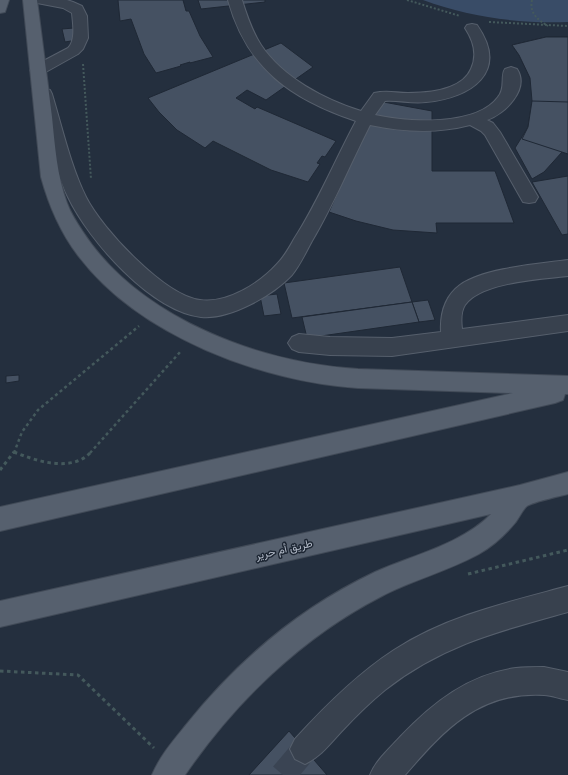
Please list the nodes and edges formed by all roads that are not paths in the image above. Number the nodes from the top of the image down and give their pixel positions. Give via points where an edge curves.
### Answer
1 (2, 0) edge
2 (30, 0) edge
3 (42, 0) edge
4 (235, 0) edge
5 (0, 9) edge
6 (472, 28) dead end
7 (480, 69) junction
8 (39, 74) junction
9 (365, 118) junction
10 (472, 120) junction
11 (528, 197) dead end
12 (568, 268) edge
13 (568, 323) edge
14 (452, 339) junction
15 (300, 342) dead end
16 (568, 386) edge
17 (568, 390) edge
18 (568, 483) edge
19 (520, 496) junction
20 (0, 519) edge
21 (568, 599) edge
22 (0, 614) edge
23 (568, 686) edge
24 (305, 749) tunnel mouth
25 (170, 771) edge
26 (385, 775) edge

1 - 5 main road
2 - 8 main road
3 - 8 lane via 76,9 79,17 80,42
4 - 9 lane via 244,30 252,44 279,74 319,100
6 - 7 lane via 482,48
7 - 9 lane via 468,83 446,93 419,98 380,97
7 - 10 lane via 514,72 513,81 506,100 492,111
8 - 9 lane via 69,179 90,221 125,261 148,281 184,305 196,309 223,307 256,291 285,268 312,227
8 - 16 main road via 50,176 65,219 78,241 114,282 155,313 195,336 228,350 263,361 339,377
9 - 10 lane via 387,124 422,127
10 - 11 lane via 492,132
12 - 14 lane via 496,279 471,288 455,304 451,315
13 - 14 lane
14 - 15 lane via 392,347 361,348
17 - 20 main road
18 - 19 main road, طريق أم حرير
19 - 22 main road, طريق أم حرير
19 - 25 main road via 501,520 482,538 458,552 385,581 340,605 297,635 254,672 213,716
21 - 24 lane via 465,630 422,649 381,676 358,695
23 - 26 lane via 545,681 507,683 471,694 441,716

